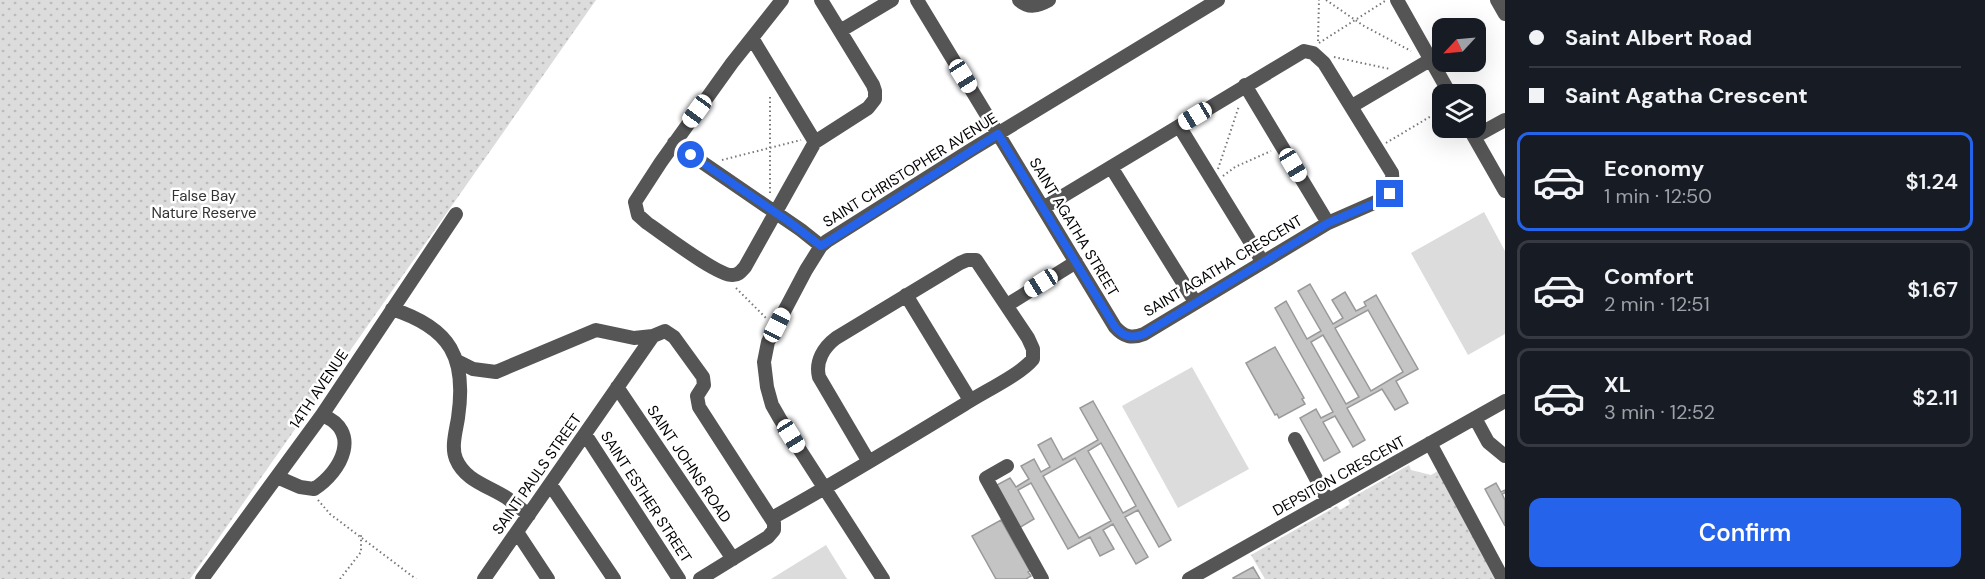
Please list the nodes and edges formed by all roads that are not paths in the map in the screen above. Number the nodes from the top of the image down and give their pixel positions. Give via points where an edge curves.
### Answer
1 (782, 0) edge
2 (821, 0) edge
3 (892, 0) edge
4 (917, 0) edge
5 (1019, 0) edge
6 (1048, 0) edge
7 (1218, 0) edge
8 (1396, 0) edge
9 (1497, 0) edge
10 (1505, 14) edge
11 (840, 31) junction
12 (752, 38) junction
13 (1430, 60) junction
14 (1444, 84) edge
15 (1245, 85) junction
16 (1352, 106) junction
17 (1505, 120) edge
18 (1179, 126) junction
19 (1486, 127) edge
20 (998, 134) junction
21 (1474, 138) edge
22 (814, 140) junction
23 (674, 143) junction
24 (1112, 167) junction
25 (1505, 191) edge
26 (1042, 208) junction
27 (770, 209) junction
28 (456, 213) dead end
29 (1328, 223) junction
30 (821, 246) junction
31 (1262, 261) junction
32 (1076, 262) junction
33 (906, 295) junction
34 (1196, 302) junction
35 (1007, 305) junction
36 (392, 309) junction
37 (653, 336) junction
38 (1125, 336) joint
39 (457, 362) junction
40 (617, 387) junction
41 (970, 400) junction
42 (1505, 401) edge
43 (322, 415) junction
44 (1475, 418) junction
45 (585, 434) junction
46 (1294, 440) dead end
47 (1430, 443) junction
48 (1505, 456) edge
49 (869, 462) junction
50 (1007, 466) dead end
51 (277, 477) junction
52 (550, 484) junction
53 (824, 489) junction
54 (1328, 501) junction
55 (529, 515) junction
56 (772, 519) junction
57 (517, 532) junction
58 (733, 559) junction
59 (202, 579) edge
60 (484, 579) edge
61 (548, 579) edge
62 (614, 579) edge
63 (679, 579) edge
64 (700, 579) edge
65 (883, 579) edge
66 (1042, 579) edge
67 (1189, 579) edge
68 (1503, 579) edge

1 - 12 street
2 - 11 street
3 - 11 street
4 - 20 street, SAINT AGATHA STREET
5 - 6 street via 1031,6
7 - 20 street, SAINT CHRISTOPHER AVENUE
8 - 13 street
9 - 10 street
11 - 22 street via 873,85 874,99 868,108
12 - 22 street
12 - 23 street
13 - 14 street
13 - 16 street
15 - 16 street, SAINT AGATHA CRESCENT via 1304,51 1324,63
15 - 18 street
15 - 29 street
16 - 29 street, SAINT AGATHA CRESCENT via 1394,180 1393,189 1375,203
17 - 19 street
18 - 24 street
18 - 31 street
20 - 26 street, SAINT AGATHA STREET
20 - 30 street, SAINT CHRISTOPHER AVENUE
21 - 25 street
22 - 27 street
23 - 27 street
23 - 27 street via 635,201 638,215 671,240 732,275 741,271
24 - 26 street
24 - 34 street
26 - 32 street, SAINT AGATHA STREET
27 - 30 street
28 - 36 street, 14TH AVENUE
29 - 31 street, SAINT AGATHA CRESCENT
30 - 53 street, SAINT CHRISTOPHER AVENUE via 765,352 765,373 769,397
31 - 34 street, SAINT AGATHA CRESCENT
32 - 35 street
32 - 38 street, SAINT AGATHA STREET via 1115,327
33 - 35 street via 972,259 980,263
33 - 41 street
33 - 49 street via 829,343 818,365 824,387
34 - 38 street, SAINT AGATHA CRESCENT via 1144,334
35 - 41 street via 1028,338 1033,359
36 - 39 street via 412,316 440,334
36 - 43 street, 14TH AVENUE
37 - 39 street via 634,338 596,330 496,372
37 - 40 street, SAINT PAULS STREET
37 - 56 street via 661,331 670,333 703,377 704,385 697,396 699,407
39 - 55 street via 460,400 456,459 473,480 508,498
40 - 45 street, SAINT PAULS STREET
40 - 58 street, SAINT JOHNS ROAD
41 - 49 street
42 - 44 street, DEPSITON CRESCENT
43 - 51 street, 14TH AVENUE
43 - 51 street via 338,425 345,444 327,477 314,489
44 - 47 street, DEPSITON CRESCENT
44 - 48 street via 1488,442
45 - 52 street, SAINT PAULS STREET
45 - 63 street, SAINT ESTHER STREET
46 - 54 street
47 - 54 street, DEPSITON CRESCENT
47 - 68 street
49 - 53 street
50 - 66 street via 986,478
51 - 59 street, 14TH AVENUE
52 - 55 street, SAINT PAULS STREET
52 - 62 street
53 - 56 street
53 - 65 street, SAINT CHRISTOPHER AVENUE
54 - 67 street, DEPSITON CRESCENT
55 - 57 street, SAINT PAULS STREET
56 - 58 street via 771,534
57 - 60 street, SAINT PAULS STREET
57 - 61 street
58 - 64 street

